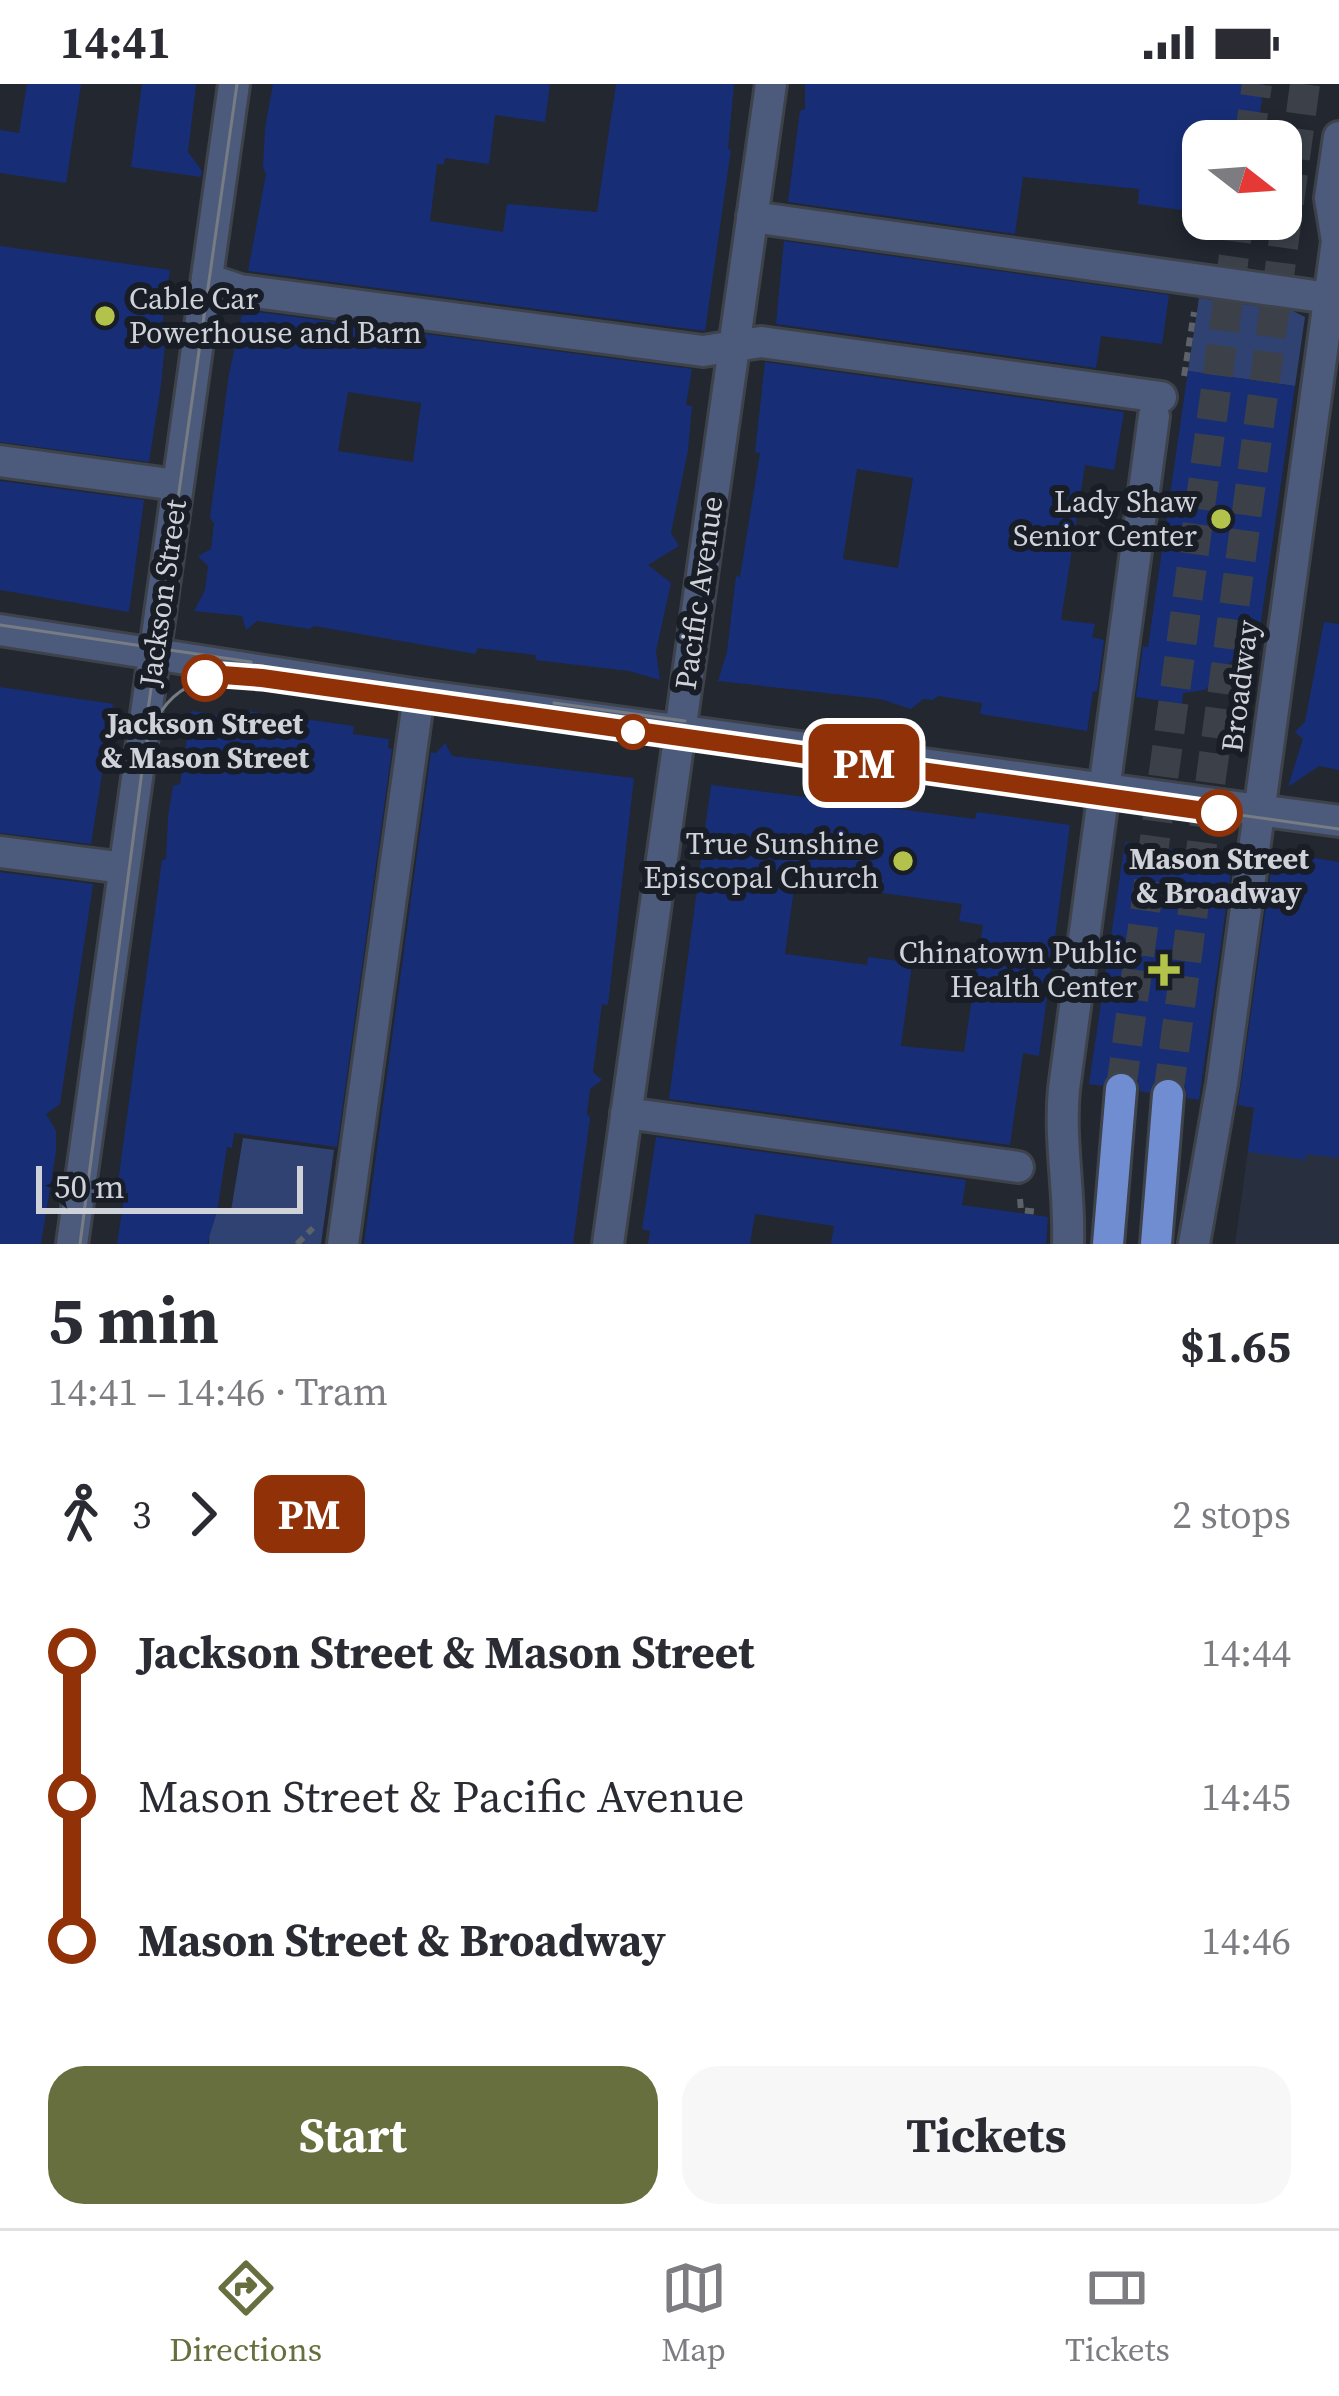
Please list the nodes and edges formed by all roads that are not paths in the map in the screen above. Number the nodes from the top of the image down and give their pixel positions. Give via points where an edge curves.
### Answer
1 (234, 84) edge
2 (771, 84) edge
3 (1339, 136) edge
4 (752, 217) junction
5 (207, 279) junction
6 (1329, 298) junction
7 (733, 350) junction
8 (0, 461) edge
9 (178, 485) junction
10 (0, 630) edge
11 (154, 652) junction
12 (418, 694) junction
13 (680, 729) junction
14 (1103, 788) junction
15 (1259, 810) junction
16 (1339, 820) edge
17 (0, 852) edge
18 (124, 868) junction
19 (1121, 1089) tunnel mouth
20 (1168, 1095) tunnel mouth
21 (626, 1113) junction
22 (1018, 1167) dead end
23 (72, 1244) edge
24 (343, 1244) edge
25 (608, 1244) edge
26 (1069, 1244) edge
27 (1108, 1244) edge
28 (1156, 1244) edge
29 (1194, 1244) edge

1 - 5 street, Jackson Street
2 - 4 street, Pacific Avenue
3 - 6 street, Broadway
4 - 6 street
4 - 7 street, Pacific Avenue
5 - 7 street via 240,290
5 - 9 street, Jackson Street
6 - 15 street, Broadway
7 - 13 street, Pacific Avenue
7 - 14 street via 761,342 1158,406
8 - 9 street
9 - 11 street, Jackson Street
10 - 11 street
11 - 12 street
11 - 18 street, Jackson Street
12 - 13 street
12 - 24 street
13 - 14 street
13 - 21 street, Pacific Avenue
14 - 15 street
14 - 26 street via 1061,1126
15 - 16 street
15 - 29 street, Broadway
17 - 18 street
18 - 23 street, Jackson Street
19 - 27 main road
20 - 28 main road
21 - 22 street
21 - 25 street, Pacific Avenue

